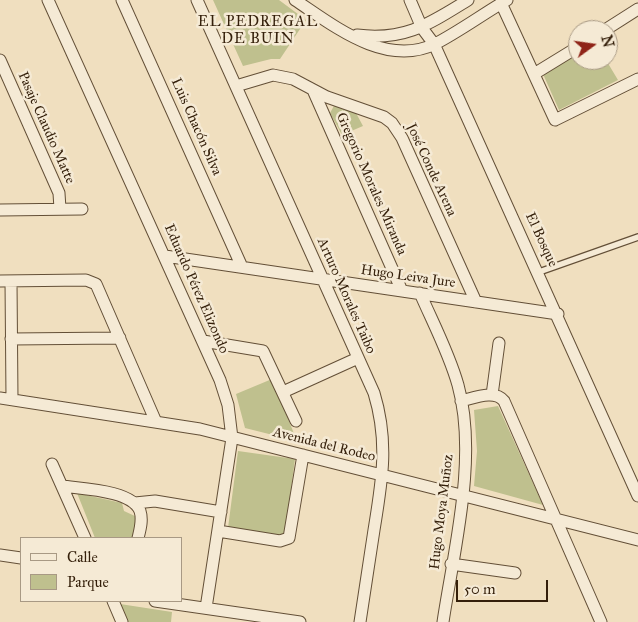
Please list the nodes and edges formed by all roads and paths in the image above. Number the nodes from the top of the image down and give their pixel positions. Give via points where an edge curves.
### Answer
1 (48, 0) edge
2 (122, 0) edge
3 (197, 0) edge
4 (410, 0) edge
5 (468, 0) edge
6 (300, 2) edge
7 (504, 2) edge
8 (638, 9) edge
9 (618, 22) edge
10 (422, 28) junction
11 (347, 34) junction
12 (434, 44) junction
13 (568, 52) edge
14 (0, 60) edge
15 (534, 74) junction
16 (4, 79) edge
17 (638, 79) edge
18 (236, 86) junction
19 (313, 90) junction
20 (60, 209) junction
21 (82, 209) dead end
22 (0, 210) edge
23 (638, 237) edge
24 (165, 256) junction
25 (242, 267) junction
26 (538, 272) junction
27 (322, 279) junction
28 (6, 281) edge
29 (402, 291) junction
30 (420, 293) junction
31 (476, 302) junction
32 (558, 314) junction
33 (120, 338) junction
34 (12, 339) junction
35 (203, 341) junction
36 (499, 343) dead end
37 (358, 358) junction
38 (283, 392) junction
39 (492, 394) junction
40 (0, 398) edge
41 (12, 399) junction
42 (461, 400) junction
43 (296, 421) dead end
44 (156, 422) junction
45 (232, 438) junction
46 (303, 455) junction
47 (52, 464) dead end
48 (382, 475) junction
49 (62, 486) junction
50 (462, 495) junction
51 (638, 496) edge
52 (134, 503) junction
53 (221, 512) junction
54 (556, 519) junction
55 (218, 531) junction
56 (85, 537) edge
57 (138, 537) edge
58 (638, 540) edge
59 (0, 555) edge
60 (20, 558) edge
61 (451, 564) junction
62 (515, 573) dead end
63 (113, 602) edge
64 (162, 602) edge
65 (206, 608) junction
66 (268, 620) edge
67 (122, 622) edge
68 (300, 622) edge
69 (360, 622) edge
70 (443, 622) edge
71 (601, 622) edge

1 - 24 street, Eduardo Pérez Elizondo
2 - 25 street, Luis Chacón Silva
3 - 18 street, Arturo Morales Taibo
4 - 10 street, El Bosque
5 - 10 street
6 - 11 street
7 - 12 street
7 - 15 street
8 - 9 street
10 - 11 street via 392,35
10 - 12 street, El Bosque
11 - 12 street via 368,44 390,48 412,49
12 - 26 street, El Bosque
13 - 15 street
14 - 16 street, Pasaje Claudio Matte
15 - 17 street via 555,120
16 - 20 street, Pasaje Claudio Matte via 59,193
18 - 19 street, José Conde Arena via 273,75 293,79
18 - 27 street, Arturo Morales Taibo
19 - 29 street, Gregorio Morales Miranda
19 - 31 street, José Conde Arena via 374,111 397,130
20 - 21 street
20 - 22 street
23 - 26 lane
24 - 25 street, Hugo Leiva Jure
24 - 35 street, Eduardo Pérez Elizondo
25 - 27 street, Hugo Leiva Jure
26 - 32 street, El Bosque
27 - 29 street, Hugo Leiva Jure
27 - 37 street, Arturo Morales Taibo
28 - 33 street via 93,282
28 - 34 street
29 - 30 street, Hugo Leiva Jure
30 - 31 street, Hugo Leiva Jure
30 - 42 street, Hugo Moya Muñoz via 452,369
31 - 32 street, Hugo Leiva Jure
32 - 51 street, El Bosque
33 - 34 street
33 - 44 street
34 - 41 street
35 - 38 street via 263,351
35 - 45 street, Eduardo Pérez Elizondo via 225,393
36 - 39 street
37 - 38 street
37 - 48 street, Arturo Morales Taibo via 379,410 384,443
38 - 43 street
39 - 42 street
39 - 54 street via 504,401
40 - 41 street, Avenida del Rodeo
41 - 44 street, Avenida del Rodeo
42 - 50 street, Hugo Moya Muñoz via 465,441
44 - 45 street, Avenida del Rodeo
45 - 46 street, Avenida del Rodeo
45 - 53 street, Eduardo Pérez Elizondo
46 - 48 street, Avenida del Rodeo
46 - 55 street via 289,538 280,541
47 - 49 street
48 - 50 street, Avenida del Rodeo
48 - 69 street, Arturo Morales Taibo
49 - 52 street via 121,495
49 - 56 street
50 - 54 street, Avenida del Rodeo
50 - 61 street, Hugo Moya Muñoz
52 - 53 street via 155,501
52 - 57 street via 141,516
53 - 55 street, Eduardo Pérez Elizondo
54 - 58 street, Avenida del Rodeo
54 - 71 street
55 - 65 street, Eduardo Pérez Elizondo
59 - 60 street
61 - 62 street
61 - 70 street, Hugo Moya Muñoz
63 - 67 street
64 - 65 street
65 - 66 street
66 - 68 street

